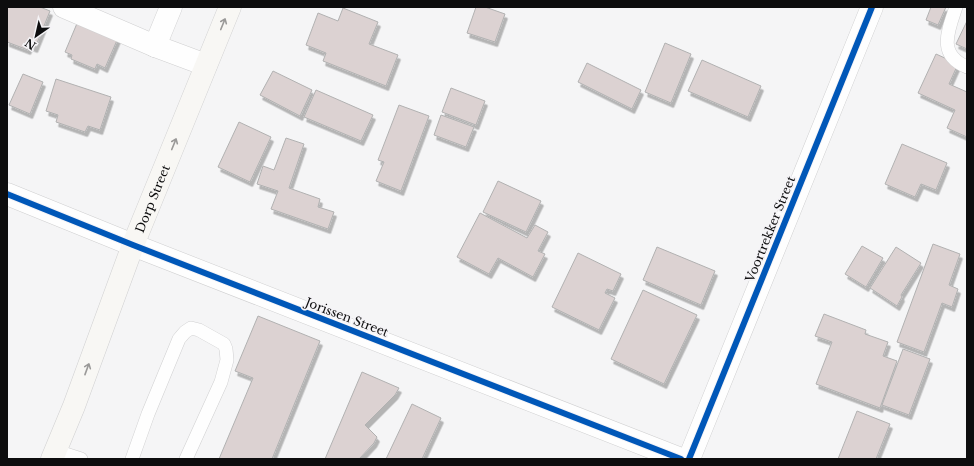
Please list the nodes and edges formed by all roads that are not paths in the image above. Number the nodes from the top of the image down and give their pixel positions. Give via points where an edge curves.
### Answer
1 (64, 7) edge
2 (171, 7) edge
3 (230, 7) edge
4 (872, 7) edge
5 (956, 7) edge
6 (155, 46) junction
7 (206, 64) junction
8 (967, 67) edge
9 (7, 194) edge
10 (133, 245) junction
11 (54, 455) edge
12 (81, 459) edge
13 (132, 459) edge
14 (186, 459) edge
15 (680, 459) edge
16 (689, 459) edge

1 - 6 street
2 - 6 street
7 -> 3 street, Dorp Street
4 - 16 street, Voortrekker Street
5 - 8 lane via 947,34 947,46 958,64
6 - 7 street
10 -> 7 street, Dorp Street
9 - 10 street, Jorissen Street
11 -> 10 street, Dorp Street
10 - 15 street, Jorissen Street
11 - 12 lane
13 - 14 lane via 180,339 191,328 224,344 227,360 221,382

